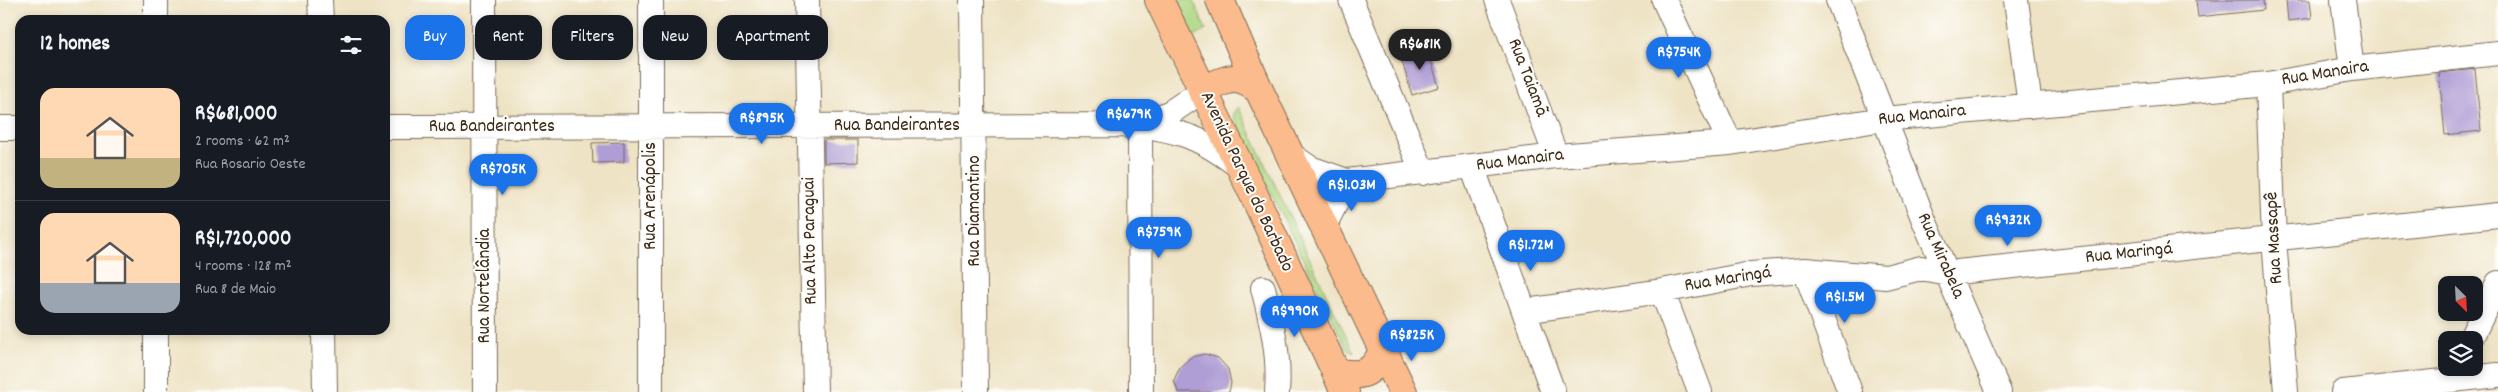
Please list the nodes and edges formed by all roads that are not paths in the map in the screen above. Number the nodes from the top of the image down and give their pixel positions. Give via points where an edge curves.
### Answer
1 (156, 0) edge
2 (320, 0) edge
3 (484, 0) edge
4 (651, 0) edge
5 (808, 0) edge
6 (972, 0) edge
7 (1159, 0) edge
8 (1220, 0) edge
9 (1351, 0) edge
10 (1498, 0) edge
11 (1664, 0) edge
12 (1838, 0) edge
13 (1849, 0) edge
14 (2016, 0) edge
15 (2343, 0) edge
16 (156, 15) edge
17 (321, 15) edge
18 (1851, 29) junction
19 (2498, 53) edge
20 (2352, 69) junction
21 (2268, 84) junction
22 (1259, 90) junction
23 (1202, 91) junction
24 (2030, 106) junction
25 (1884, 119) junction
26 (1140, 125) junction
27 (651, 126) junction
28 (808, 126) junction
29 (974, 126) junction
30 (390, 127) edge
31 (483, 127) junction
32 (0, 128) edge
33 (15, 128) edge
34 (1730, 143) junction
35 (1291, 155) junction
36 (1556, 156) junction
37 (1472, 166) junction
38 (1240, 167) junction
39 (1423, 173) junction
40 (1347, 181) junction
41 (2498, 214) edge
42 (1324, 226) junction
43 (2274, 239) junction
44 (1805, 270) junction
45 (1948, 273) junction
46 (2498, 283) edge
47 (1263, 288) dead end
48 (1662, 291) junction
49 (1525, 311) junction
50 (2474, 331) edge
51 (156, 335) edge
52 (324, 335) edge
53 (1383, 351) junction
54 (2498, 374) edge
55 (2450, 380) edge
56 (1341, 386) edge
57 (156, 392) edge
58 (325, 392) edge
59 (485, 392) edge
60 (651, 392) edge
61 (815, 392) edge
62 (976, 392) edge
63 (1140, 392) edge
64 (1277, 392) edge
65 (1403, 392) edge
66 (1553, 392) edge
67 (1700, 392) edge
68 (1850, 392) edge
69 (1999, 392) edge
70 (2286, 392) edge
71 (2343, 392) edge

1 - 16 street
2 - 17 street
3 - 31 street, Rua Nortelândia
4 - 27 street, Rua Arenápolis
5 - 28 street, Rua Alto Paraguai
6 - 29 street, Rua Diamantino
7 - 23 main road, Avenida Parque do Barbado
8 - 22 main road
9 - 39 street
10 - 36 street, Rua Taiamã
11 - 34 street
12 - 18 street
13 - 18 street
14 - 24 street
15 - 20 street
18 - 25 street, Rua Mirabela
19 - 20 street, Rua Manaira
20 - 21 street, Rua Manaira
21 - 24 street, Rua Manaira
21 - 43 street, Rua Massapê
22 - 23 main road via 1238,78
22 - 35 main road
23 - 26 street, Rua Bandeirantes via 1172,112
23 - 38 main road, Avenida Parque do Barbado
24 - 25 street, Rua Manaira
25 - 34 street, Rua Manaira
25 - 45 street, Rua Mirabela
26 - 29 street, Rua Bandeirantes
26 - 38 street, Rua Bandeirantes via 1196,138
26 - 63 street
27 - 28 street, Rua Bandeirantes
27 - 31 street, Rua Bandeirantes
27 - 60 street, Rua Arenápolis
28 - 29 street, Rua Bandeirantes
28 - 61 street, Rua Alto Paraguai
29 - 62 street, Rua Diamantino
30 - 31 street, Rua Bandeirantes
31 - 59 street, Rua Nortelândia
32 - 33 street
34 - 36 street, Rua Manaira
35 - 40 street, Rua Manaira via 1310,168
35 - 42 main road
36 - 37 street, Rua Manaira
37 - 39 street, Rua Manaira
37 - 49 street
38 - 56 main road, Avenida Parque do Barbado
39 - 40 street, Rua Manaira
40 - 42 street
41 - 43 street, Rua Maringá
42 - 53 main road
43 - 45 street, Rua Maringá
43 - 70 street, Rua Massapê
44 - 45 street, Rua Maringá via 1886,277 1921,268
44 - 48 street, Rua Maringá via 1751,274
44 - 68 street
45 - 69 street, Rua Mirabela
46 - 50 street
47 - 64 street via 1275,335
48 - 49 street, Rua Maringá
48 - 67 street
49 - 66 street
51 - 57 street
52 - 58 street
53 - 56 main road via 1370,371
53 - 65 main road
54 - 55 street
55 - 71 street

